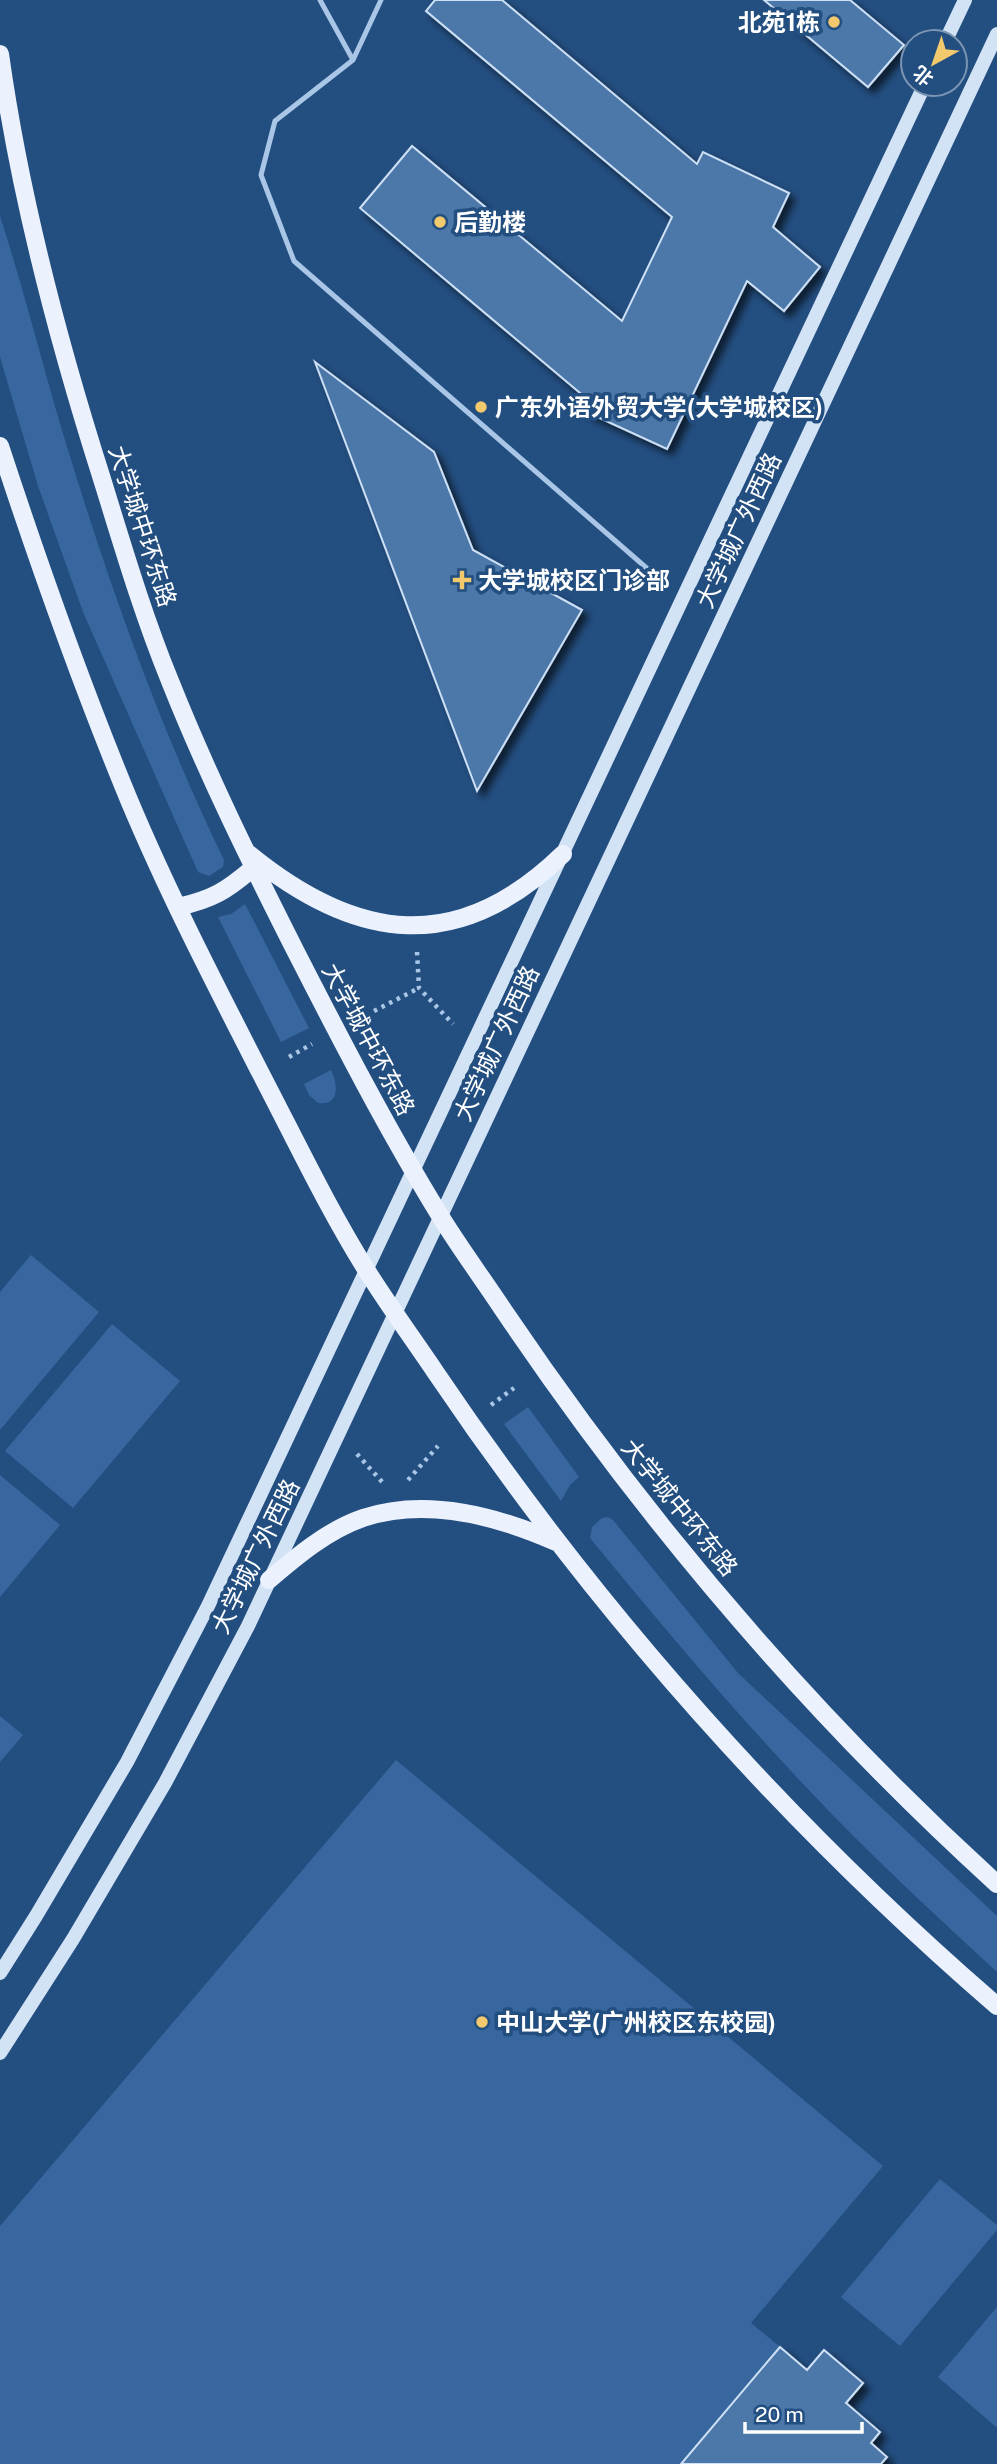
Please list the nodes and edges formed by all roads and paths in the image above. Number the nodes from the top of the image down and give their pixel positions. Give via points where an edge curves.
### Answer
1 (320, 0) edge
2 (381, 0) edge
3 (965, 0) edge
4 (952, 28) edge
5 (997, 34) edge
6 (0, 54) edge
7 (353, 60) junction
8 (918, 98) edge
9 (0, 446) edge
10 (650, 571) dead end
11 (243, 850) junction
12 (562, 854) junction
13 (253, 868) junction
14 (178, 907) junction
15 (416, 941) dead end
16 (418, 988) junction
17 (374, 1012) dead end
18 (456, 1026) dead end
19 (316, 1042) dead end
20 (289, 1057) dead end
21 (414, 1171) junction
22 (440, 1216) junction
23 (366, 1270) junction
24 (395, 1312) junction
25 (514, 1388) dead end
26 (491, 1406) dead end
27 (438, 1446) dead end
28 (352, 1449) dead end
29 (386, 1486) dead end
30 (403, 1486) dead end
31 (561, 1544) junction
32 (269, 1580) junction
33 (997, 1884) edge
34 (0, 1973) edge
35 (997, 2006) edge
36 (0, 2053) edge

1 - 7 lane
2 - 7 lane
3 - 4 main road
5 - 22 main road, 大学城广外西路
6 - 11 main road, 大学城中环东路 via 23,185 82,415 168,677
7 - 10 lane via 275,121 261,175 294,261
8 - 12 main road, 大学城广外西路
9 - 14 main road via 50,595 129,799
11 - 12 main road via 285,882 332,907 360,918 409,926 439,925 491,908 541,876
11 - 13 main road, 大学城中环东路
12 - 21 main road, 大学城广外西路
13 - 14 main road via 230,888
13 - 21 main road, 大学城中环东路
14 - 23 main road via 308,1166
15 - 16 path
16 - 17 path
16 - 18 path
19 - 20 path
21 - 22 main road, 大学城中环东路
21 - 23 main road, 大学城广外西路
22 - 24 main road, 大学城广外西路
22 - 33 main road, 大学城中环东路 via 558,1389 672,1539 807,1695
23 - 24 main road
23 - 34 main road, 大学城广外西路 via 208,1606 127,1762
24 - 31 main road
24 - 32 main road, 大学城广外西路
25 - 26 path
27 - 30 path
28 - 29 path
31 - 32 main road via 476,1514 448,1510 386,1513 340,1528
31 - 35 main road via 740,1757 889,1910
32 - 36 main road, 大学城广外西路 via 165,1783 74,1939

